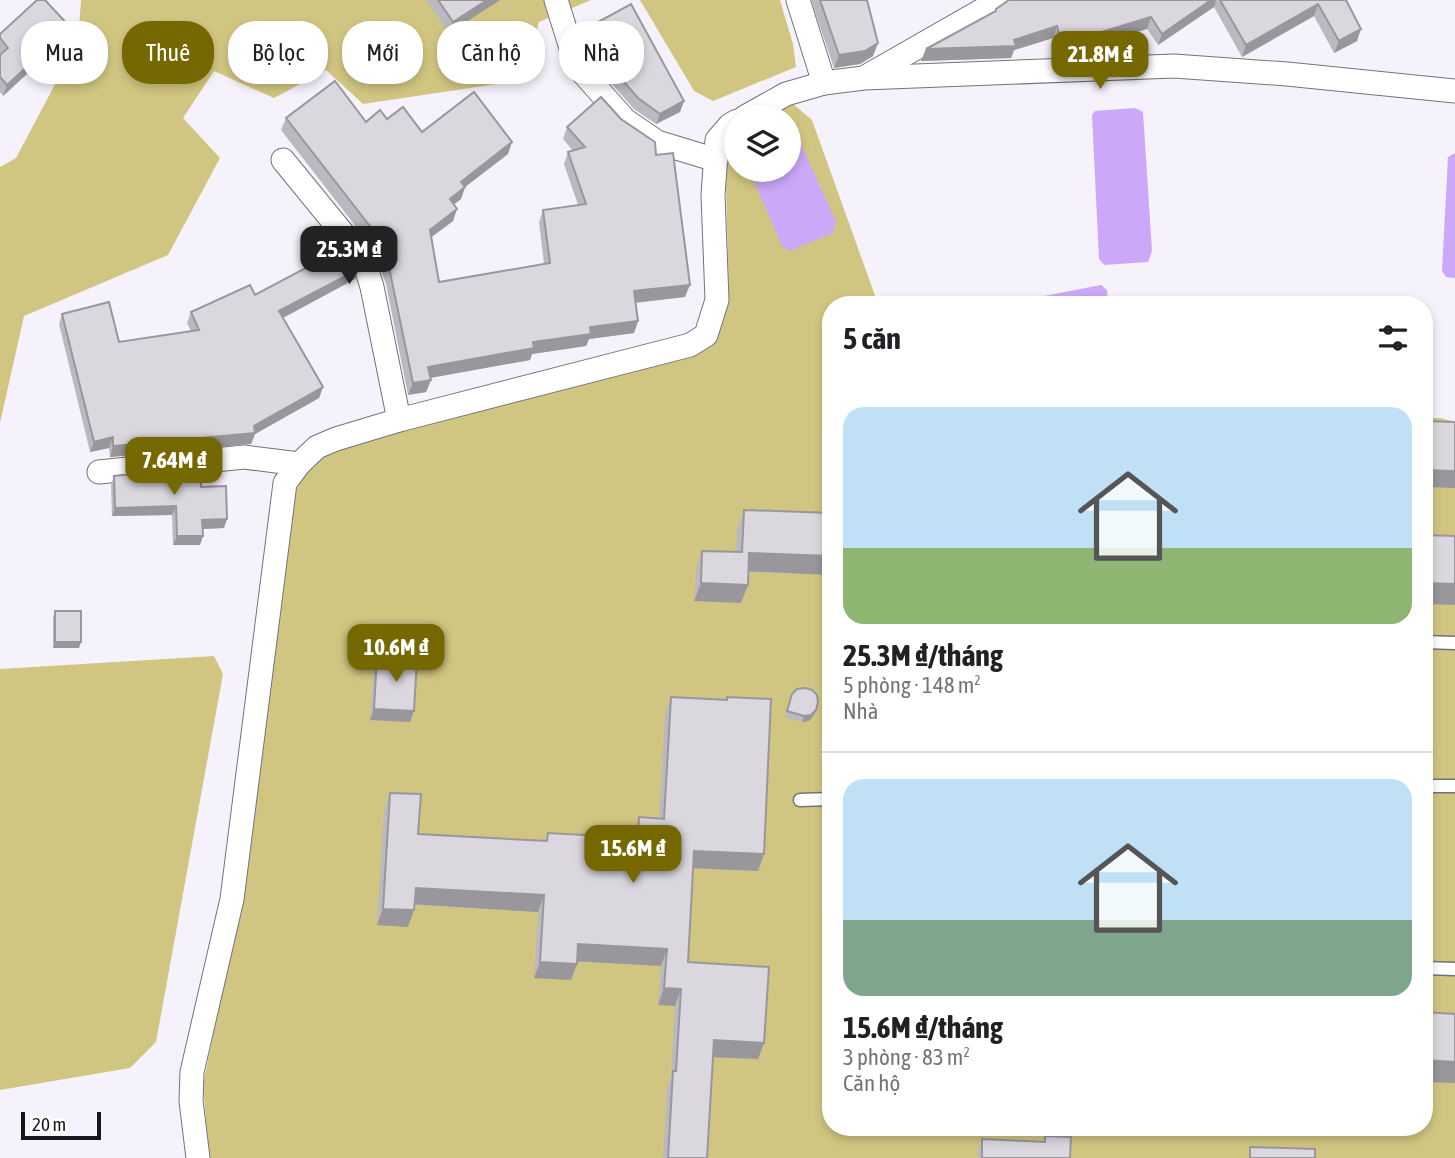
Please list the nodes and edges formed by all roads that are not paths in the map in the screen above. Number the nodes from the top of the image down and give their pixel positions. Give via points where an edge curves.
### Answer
1 (556, 0) edge
2 (798, 0) edge
3 (1000, 0) edge
4 (864, 78) junction
5 (824, 83) junction
6 (1455, 91) edge
7 (766, 105) edge
8 (724, 132) edge
9 (283, 160) dead end
10 (716, 160) junction
11 (399, 419) junction
12 (299, 464) junction
13 (99, 472) dead end
14 (1433, 642) edge
15 (1455, 643) edge
16 (1433, 786) edge
17 (1455, 786) edge
18 (822, 799) edge
19 (800, 800) dead end
20 (1433, 968) edge
21 (1455, 969) edge
22 (198, 1158) edge

1 - 10 street via 583,74 625,120 657,142
2 - 5 street
3 - 4 street
4 - 5 street
4 - 6 street via 1174,66
5 - 7 street
8 - 10 street via 717,140
9 - 11 street via 363,258
10 - 11 street via 717,300 706,335 690,345
11 - 12 street via 317,447
12 - 13 street via 244,457
12 - 22 street via 285,483 232,899 192,1072
14 - 15 lane
16 - 17 lane
18 - 19 lane
20 - 21 lane

